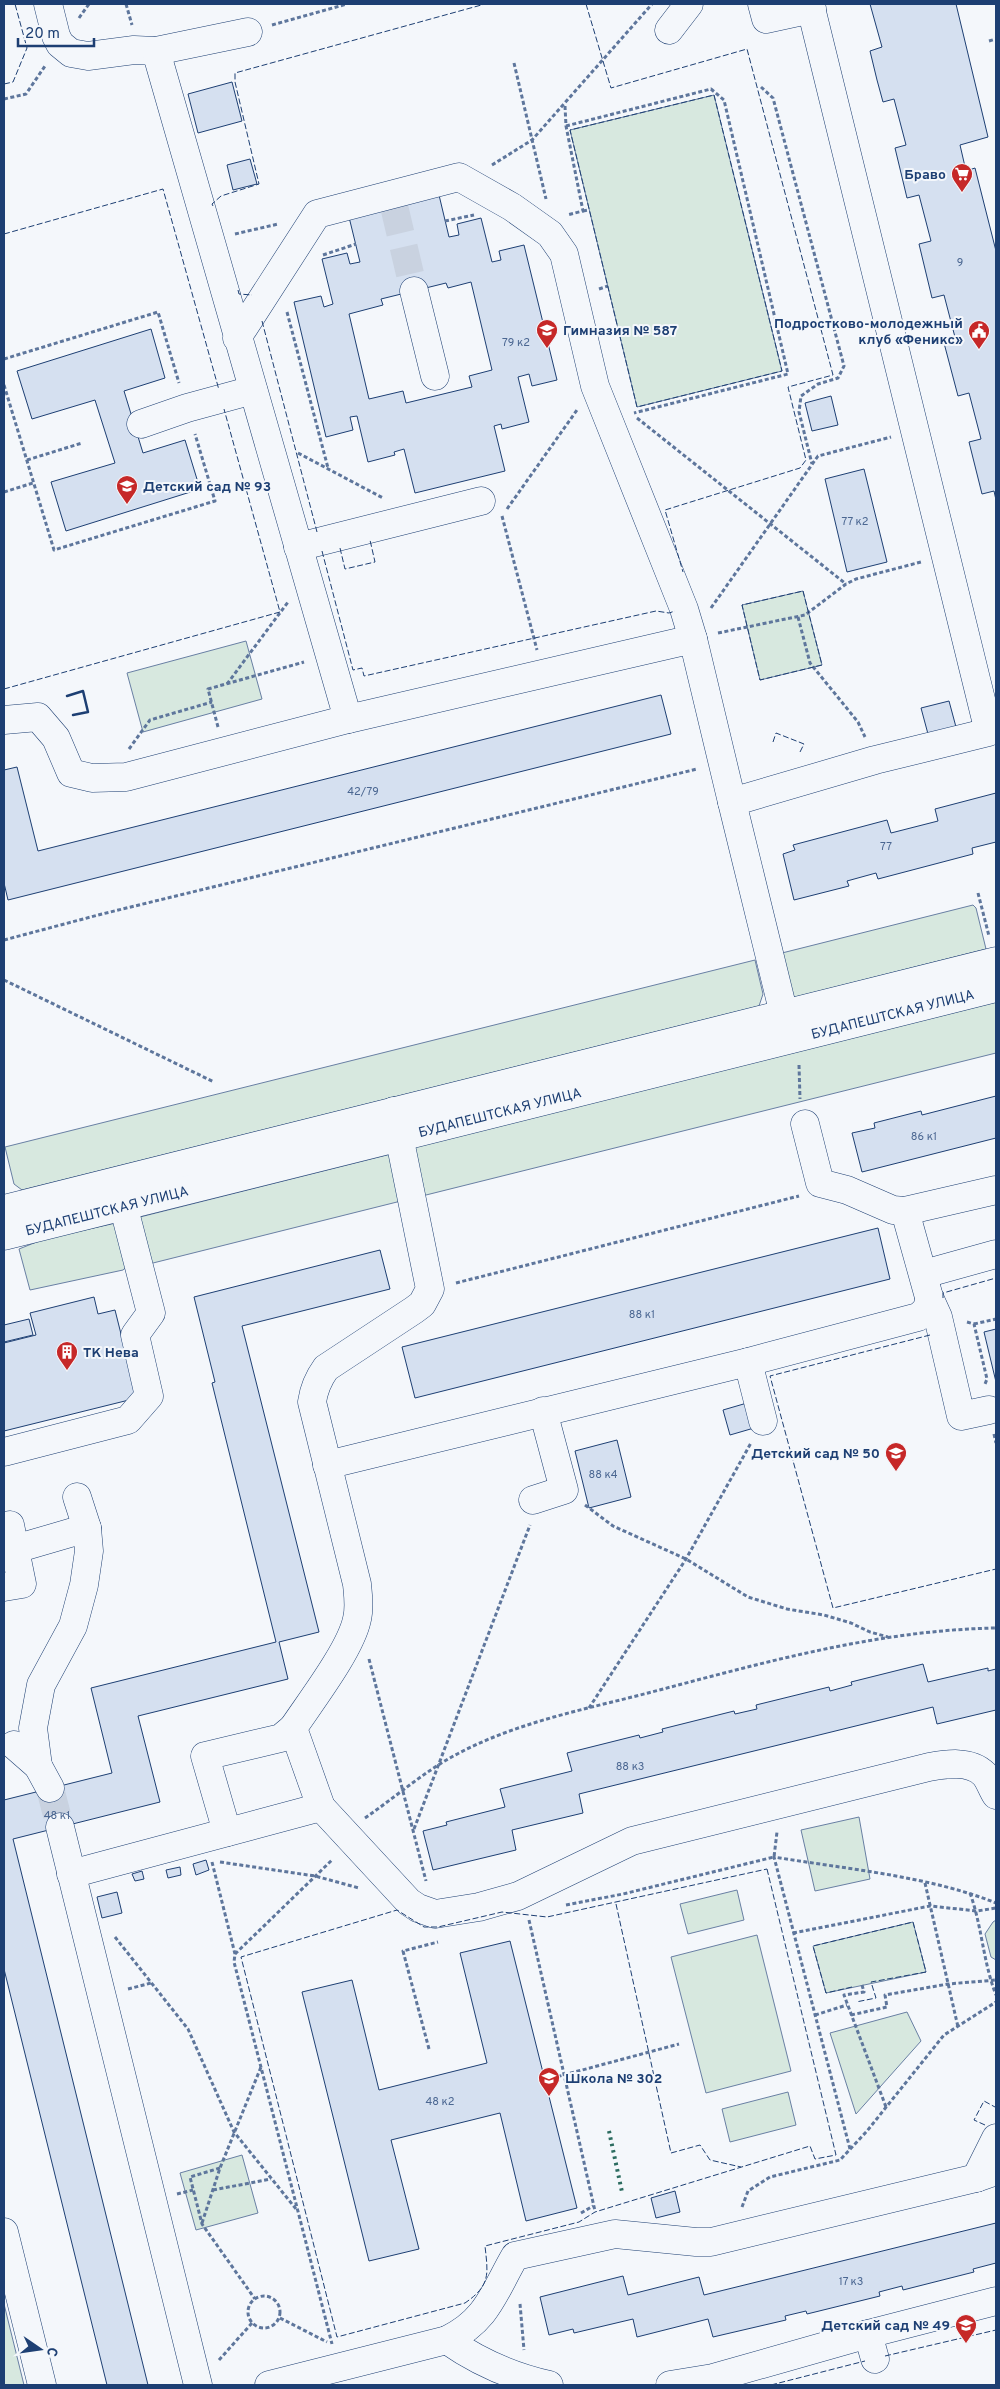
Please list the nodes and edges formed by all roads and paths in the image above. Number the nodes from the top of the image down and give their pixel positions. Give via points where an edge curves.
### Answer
1 (48, 4) edge
2 (347, 4) edge
3 (652, 4) edge
4 (689, 4) edge
5 (762, 4) edge
6 (811, 6) edge
7 (669, 30) dead end
8 (248, 32) joint
9 (996, 39) edge
10 (989, 41) dead end
11 (156, 51) junction
12 (514, 63) dead end
13 (761, 87) dead end
14 (565, 105) junction
15 (566, 126) junction
16 (532, 140) junction
17 (459, 177) junction
18 (547, 201) dead end
19 (589, 210) dead end
20 (583, 211) junction
21 (317, 214) junction
22 (484, 214) dead end
23 (446, 221) dead end
24 (211, 242) junction
25 (558, 244) junction
26 (269, 290) junction
27 (414, 291) tunnel mouth
28 (238, 338) junction
29 (4, 359) edge
30 (435, 376) dead end
31 (4, 385) edge
32 (595, 386) junction
33 (253, 390) junction
34 (187, 408) junction
35 (629, 408) dead end
36 (632, 414) junction
37 (142, 424) dead end
38 (916, 431) junction
39 (265, 434) junction
40 (82, 443) dead end
41 (27, 460) junction
42 (812, 464) junction
43 (328, 468) junction
44 (33, 482) junction
45 (4, 492) edge
46 (481, 501) dead end
47 (418, 517) junction
48 (771, 524) junction
49 (298, 547) junction
50 (944, 556) junction
51 (846, 584) junction
52 (311, 592) junction
53 (798, 617) junction
54 (693, 639) junction
55 (330, 655) junction
56 (543, 675) junction
57 (227, 684) junction
58 (212, 702) junction
59 (348, 719) junction
60 (4, 720) edge
61 (224, 752) junction
62 (875, 760) junction
63 (700, 768) dead end
64 (109, 778) junction
65 (732, 802) junction
66 (978, 893) dead end
67 (996, 938) edge
68 (4, 940) edge
69 (996, 961) edge
70 (4, 980) edge
71 (996, 988) edge
72 (787, 1027) junction
73 (800, 1068) dead end
74 (214, 1082) dead end
75 (394, 1111) junction
76 (802, 1112) joint
77 (399, 1137) junction
78 (820, 1183) junction
79 (996, 1190) edge
80 (120, 1193) junction
81 (5, 1202) edge
82 (905, 1211) junction
83 (4, 1236) edge
84 (996, 1254) edge
85 (926, 1285) junction
86 (430, 1290) junction
87 (996, 1319) edge
88 (974, 1324) dead end
89 (748, 1362) junction
90 (989, 1410) dead end
91 (543, 1411) junction
92 (763, 1421) joint
93 (4, 1452) edge
94 (327, 1466) junction
95 (564, 1490) junction
96 (77, 1496) dead end
97 (533, 1500) joint
98 (87, 1528) junction
99 (9, 1538) edge
100 (686, 1559) junction
101 (4, 1588) edge
102 (996, 1628) edge
103 (891, 1637) junction
104 (368, 1653) dead end
105 (589, 1708) junction
106 (293, 1728) junction
107 (17, 1740) edge
108 (437, 1765) junction
109 (44, 1777) tunnel mouth
110 (404, 1790) junction
111 (996, 1795) edge
112 (781, 1804) junction
113 (320, 1807) junction
114 (60, 1828) tunnel mouth
115 (414, 1829) junction
116 (227, 1832) junction
117 (345, 1848) junction
118 (774, 1857) junction
119 (71, 1874) junction
120 (314, 1876) junction
121 (427, 1882) dead end
122 (925, 1883) junction
123 (360, 1888) dead end
124 (970, 1893) junction
125 (996, 1903) edge
126 (559, 1906) dead end
127 (930, 1906) junction
128 (996, 1908) edge
129 (977, 1911) junction
130 (520, 1920) dead end
131 (793, 1933) junction
132 (112, 1934) dead end
133 (440, 1942) dead end
134 (235, 1954) junction
135 (996, 1980) edge
136 (991, 1982) junction
137 (151, 1983) junction
138 (948, 1984) junction
139 (862, 1985) dead end
140 (126, 1990) dead end
141 (996, 1994) edge
142 (996, 2002) edge
143 (847, 2005) junction
144 (815, 2015) junction
145 (851, 2015) junction
146 (958, 2027) junction
147 (679, 2044) dead end
148 (429, 2049) dead end
149 (261, 2067) junction
150 (564, 2074) junction
151 (545, 2080) dead end
152 (886, 2107) junction
153 (234, 2132) junction
154 (996, 2138) edge
155 (850, 2149) junction
156 (220, 2168) junction
157 (986, 2175) edge
158 (271, 2179) junction
159 (212, 2190) junction
160 (298, 2211) junction
161 (202, 2224) junction
162 (4, 2232) edge
163 (742, 2234) junction
164 (600, 2236) junction
165 (255, 2299) junction
166 (996, 2301) edge
167 (520, 2303) dead end
168 (280, 2318) junction
169 (252, 2323) junction
170 (447, 2340) junction
171 (538, 2382) edge
172 (42, 2385) edge
173 (198, 2385) edge
174 (269, 2385) edge
175 (670, 2385) edge

1 - 11 street via 56,36 71,53 88,56 134,50
2 - 8 path
3 - 14 path
4 - 7 street
5 - 6 street via 766,19
6 - 38 street
8 - 11 street
9 - 10 path
11 - 24 street
12 - 16 path
13 - 42 path via 773,98 844,366 838,378 818,384 801,396 799,412
14 - 15 path
14 - 16 path
15 - 20 path
15 - 36 path via 710,89 724,100 788,374
16 - 17 path via 483,170
16 - 18 path
17 - 21 street via 393,200
17 - 25 street via 512,207 550,234
19 - 20 path
20 - 25 path via 551,218
21 - 24 path
21 - 26 street
22 - 23 path
24 - 28 street
25 - 32 street via 564,254
26 - 28 street
26 - 43 path via 284,302
27 - 30 street
28 - 33 street
29 - 34 path via 158,312
31 - 41 path
32 - 54 street
32 - 56 path via 502,516
33 - 34 street
33 - 39 street
34 - 37 street
34 - 44 path via 215,501 54,550
35 - 36 path
36 - 48 path
38 - 42 path via 818,456
38 - 50 street
39 - 43 path
39 - 49 street
40 - 41 path
41 - 44 path
42 - 48 path
43 - 47 path
44 - 45 path
46 - 47 street
47 - 49 street
48 - 51 path
48 - 54 path
49 - 52 street
50 - 51 path
50 - 62 street via 988,732
51 - 53 path
52 - 55 street
52 - 57 path via 288,602
53 - 54 path
53 - 62 path via 810,663 858,722
54 - 56 street
54 - 65 street
55 - 57 path
55 - 59 street
56 - 59 street
57 - 58 path via 208,689
58 - 61 path
58 - 64 path via 150,720
59 - 61 street
60 - 64 street via 38,717 56,738 71,773
61 - 64 street via 126,777
62 - 65 street
63 - 68 path
65 - 72 street
66 - 67 path via 990,940
69 - 72 street, БУДАПЕШТСКАЯ УЛИЦА
70 - 74 path
71 - 72 street, БУДАПЕШТСКАЯ УЛИЦА
72 - 75 street, БУДАПЕШТСКАЯ УЛИЦА
72 - 77 street, БУДАПЕШТСКАЯ УЛИЦА
73 - 76 path
75 - 77 street
75 - 80 street, БУДАПЕШТСКАЯ УЛИЦА
76 - 78 street
77 - 80 street, БУДАПЕШТСКАЯ УЛИЦА
77 - 86 street
78 - 82 street via 847,1190 893,1210
78 - 86 path via 805,1194
79 - 82 street
80 - 81 street, БУДАПЕШТСКАЯ УЛИЦА
80 - 83 street, БУДАПЕШТСКАЯ УЛИЦА
80 - 93 street via 151,1313 135,1335 149,1396 128,1420
82 - 85 street
84 - 85 street
85 - 89 street via 926,1311 918,1317
85 - 90 street via 938,1317 961,1416
86 - 94 street via 422,1304 326,1368 319,1378 312,1402
87 - 88 path
89 - 91 street
89 - 92 street
91 - 94 street
91 - 95 street
92 - 100 path
94 - 106 street via 357,1584 358,1618 347,1645
95 - 97 street
95 - 100 path via 613,1526
96 - 98 street
97 - 108 path via 531,1523
98 - 99 street
98 - 107 street via 89,1551 79,1609
99 - 101 street via 22,1584
100 - 103 path via 748,1597 786,1609 824,1615
100 - 105 path
102 - 103 path via 961,1628
103 - 105 path via 777,1660
104 - 110 path
105 - 108 path via 502,1733
106 - 113 street
106 - 116 street via 282,1738 206,1756
107 - 109 street
108 - 110 path
108 - 115 path
110 - 115 path
110 - 117 path via 359,1823
111 - 112 street via 984,1774 974,1767 947,1764
112 - 117 street via 632,1841 518,1896 445,1913 435,1914 418,1908
112 - 118 path
113 - 116 street
113 - 117 street
114 - 119 street
115 - 121 path
116 - 119 street
117 - 120 path
118 - 122 path
118 - 126 path via 623,1894
118 - 131 path
119 - 173 street
120 - 123 path
120 - 134 path
120 - 134 path via 212,1861
122 - 124 path
122 - 127 path
124 - 125 path
124 - 129 path
127 - 129 path
127 - 131 path
127 - 138 path
128 - 129 path
129 - 136 path
130 - 150 path via 528,1918
131 - 144 path
132 - 137 path
133 - 148 path via 403,1951
134 - 149 path via 234,1962
135 - 136 path
136 - 138 path
136 - 141 path
137 - 140 path
137 - 153 path via 188,2029
138 - 145 path via 885,1995 887,2007
138 - 146 path
139 - 143 path via 864,1992 844,1995
142 - 146 path
143 - 144 path
143 - 145 path
144 - 155 path
145 - 152 path
146 - 152 path via 944,2035
147 - 150 path
149 - 153 path
149 - 160 path
150 - 151 path
150 - 164 path
152 - 155 path
153 - 156 path
153 - 158 path
154 - 157 street
155 - 163 path via 840,2160 770,2177 748,2191 740,2211
156 - 159 path
156 - 161 path via 190,2177
157 - 163 street
158 - 159 path
158 - 160 path
159 - 161 path
160 - 168 path via 332,2345
161 - 165 path
162 - 172 street
163 - 164 street via 711,2242 615,2234
164 - 170 street via 515,2256 485,2311 474,2324
165 - 168 path via 271,2297 281,2310
165 - 169 path via 248,2310
166 - 175 street via 871,2346
167 - 171 path
168 - 169 path via 270,2328
169 - 173 path
170 - 171 street via 468,2354
170 - 174 street

